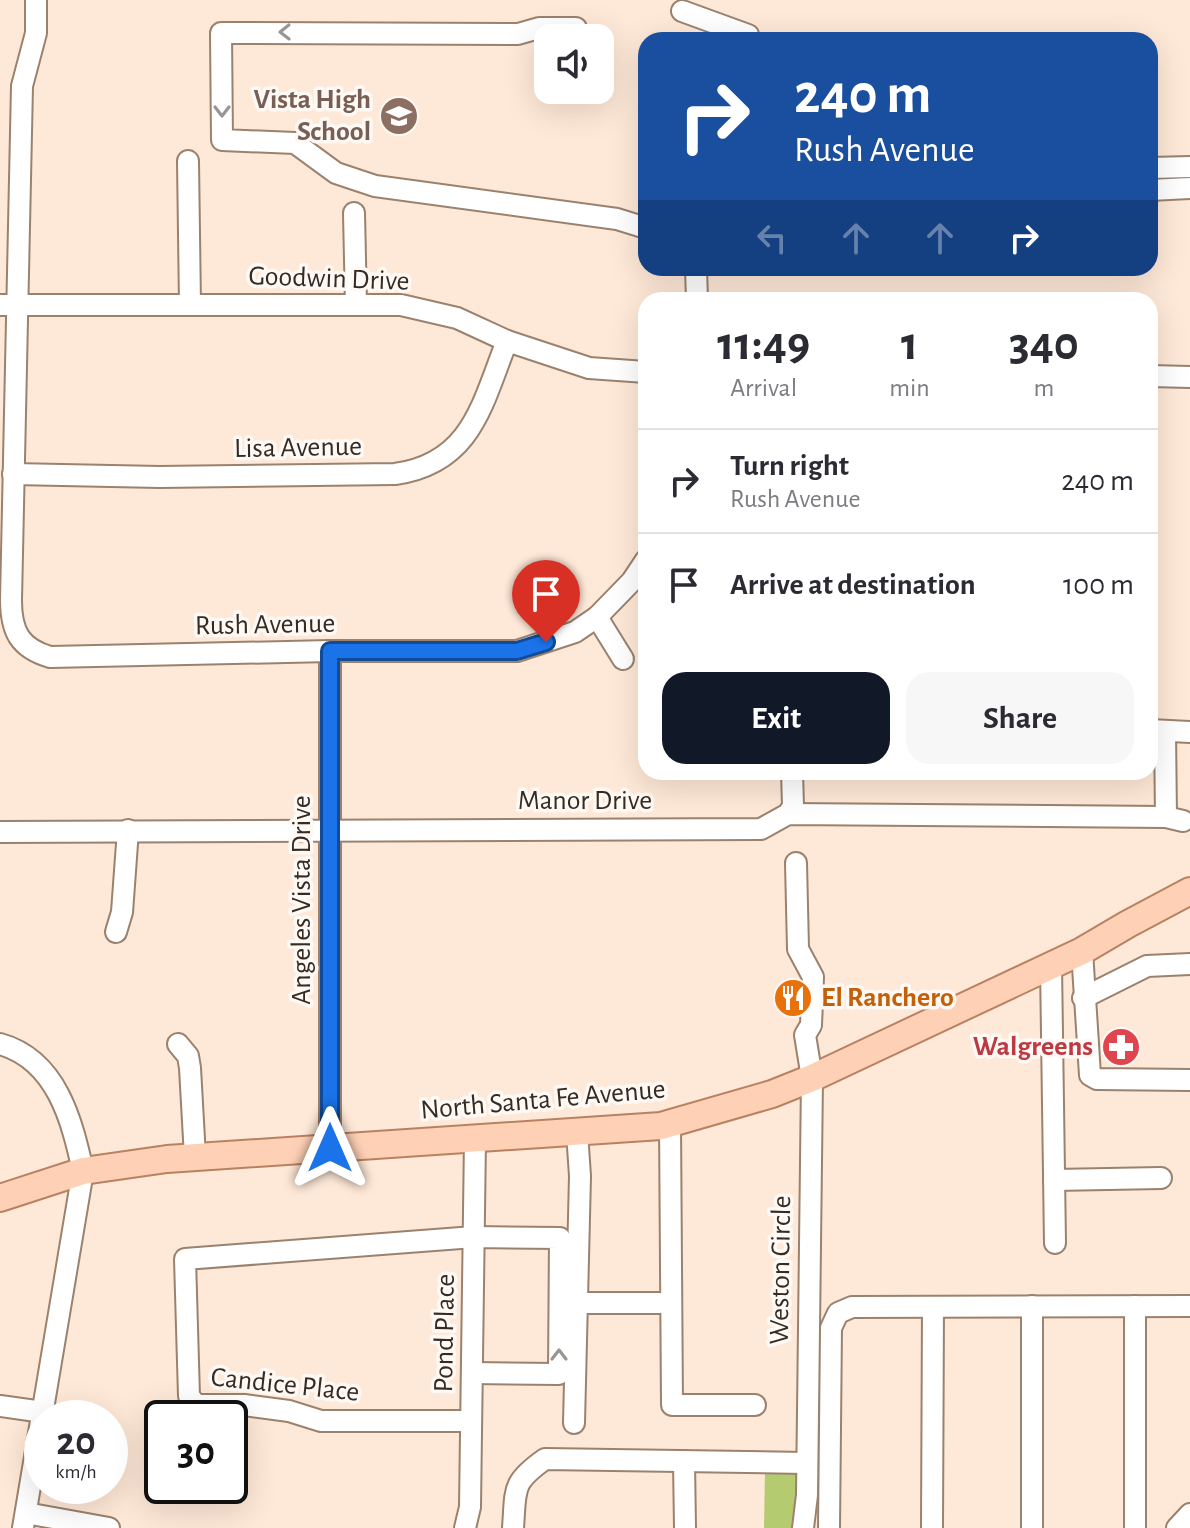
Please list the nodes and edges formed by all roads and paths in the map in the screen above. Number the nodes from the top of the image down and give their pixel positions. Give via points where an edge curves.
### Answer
1 (36, 0) edge
2 (682, 11) dead end
3 (534, 31) edge
4 (740, 32) edge
5 (188, 161) dead end
6 (1190, 167) edge
7 (1158, 168) edge
8 (1190, 188) edge
9 (1158, 190) edge
10 (354, 213) dead end
11 (638, 226) edge
12 (8, 305) edge
13 (190, 305) junction
14 (356, 305) junction
15 (507, 341) junction
16 (638, 371) edge
17 (1158, 376) edge
18 (1190, 377) edge
19 (13, 474) junction
20 (638, 572) edge
21 (597, 617) junction
22 (330, 651) junction
23 (623, 659) dead end
24 (1158, 731) edge
25 (1190, 732) edge
26 (792, 780) edge
27 (788, 814) junction
28 (1182, 824) edge
29 (330, 829) junction
30 (128, 830) junction
31 (0, 832) edge
32 (796, 863) dead end
33 (1190, 891) edge
34 (116, 932) dead end
35 (1082, 951) junction
36 (1190, 964) edge
37 (1051, 965) junction
38 (1083, 998) junction
39 (0, 1044) edge
40 (178, 1044) dead end
41 (812, 1078) junction
42 (1190, 1080) edge
43 (670, 1123) junction
44 (577, 1132) junction
45 (475, 1139) junction
46 (330, 1148) junction
47 (195, 1157) junction
48 (83, 1171) junction
49 (1161, 1178) dead end
50 (1054, 1180) junction
51 (0, 1198) edge
52 (474, 1237) junction
53 (1055, 1243) dead end
54 (577, 1303) junction
55 (660, 1303) dead end
56 (1032, 1306) junction
57 (1135, 1306) junction
58 (1190, 1306) edge
59 (933, 1307) junction
60 (472, 1373) junction
61 (45, 1400) edge
62 (755, 1405) dead end
63 (0, 1406) edge
64 (24, 1409) edge
65 (471, 1421) junction
66 (574, 1423) dead end
67 (684, 1461) junction
68 (806, 1463) junction
69 (1190, 1514) edge
70 (25, 1520) edge
71 (109, 1528) edge
72 (465, 1528) edge
73 (513, 1528) edge
74 (685, 1528) edge
75 (803, 1528) edge
76 (829, 1528) edge
77 (932, 1528) edge
78 (1032, 1528) edge
79 (1135, 1528) edge
80 (1177, 1528) edge

1 - 12 street, Rush Avenue via 36,33 22,86
2 - 4 street
3 -> 11 street via 221,33 222,140 295,143 336,173 375,186
5 - 13 street
6 - 7 street
8 - 9 street
10 - 14 street
12 - 13 street, Goodwin Drive
12 - 19 street, Rush Avenue
13 - 14 street, Goodwin Drive
14 - 15 street, Goodwin Drive via 401,305 457,318
15 - 16 street, Goodwin Drive via 589,368
15 - 19 street, Lisa Avenue via 473,426 455,449 416,471 160,477
17 - 18 street
19 - 22 street, Rush Avenue via 11,615 18,636 31,651 50,657
20 - 21 street, Rush Avenue
21 - 22 street, Rush Avenue via 575,632 517,651
21 - 23 street
22 - 29 street, Angeles Vista Drive
24 - 25 street
24 - 28 street
26 - 27 street
27 - 28 street, Manor Drive
27 - 29 street, Manor Drive via 761,829
29 - 30 street, Manor Drive
29 - 46 street, Angeles Vista Drive
30 - 31 street, Manor Drive
30 - 34 street
32 - 41 street, Weston Circle via 798,949 813,977 811,1025 805,1035
33 - 35 main road, North Santa Fe Avenue
35 - 37 main road, North Santa Fe Avenue
35 - 38 street
36 - 38 street via 1147,966
37 - 41 main road, North Santa Fe Avenue
37 - 50 street
38 - 42 street via 1092,1078
39 - 48 street via 37,1066 58,1091
40 - 47 street via 190,1068
41 - 43 main road, North Santa Fe Avenue
41 - 68 street, Weston Circle
43 - 44 main road, North Santa Fe Avenue
43 - 62 street via 672,1405
44 - 45 main road, North Santa Fe Avenue
44 - 54 street
45 - 46 main road, North Santa Fe Avenue
45 - 52 street, Pond Place
46 - 47 main road, North Santa Fe Avenue
47 - 48 main road, North Santa Fe Avenue
48 - 51 main road, North Santa Fe Avenue
48 - 61 street
49 - 50 street
50 - 53 street
52 - 60 street, Pond Place
60 -> 52 street via 559,1374 560,1238
52 - 65 street, Candice Place via 185,1259 189,1396 196,1405 259,1407 321,1421
54 - 55 street
54 - 66 street
56 - 57 street
56 - 59 street
56 - 78 street
57 - 58 street
57 - 79 street
59 - 76 street via 852,1307 838,1313 831,1328
59 - 77 street
60 - 65 street, Pond Place
63 - 64 street
65 - 72 street, Pond Place
67 - 68 street
67 - 73 street via 545,1459 517,1486
67 - 74 street
68 - 75 street, Weston Circle
69 - 80 street
70 - 71 street

